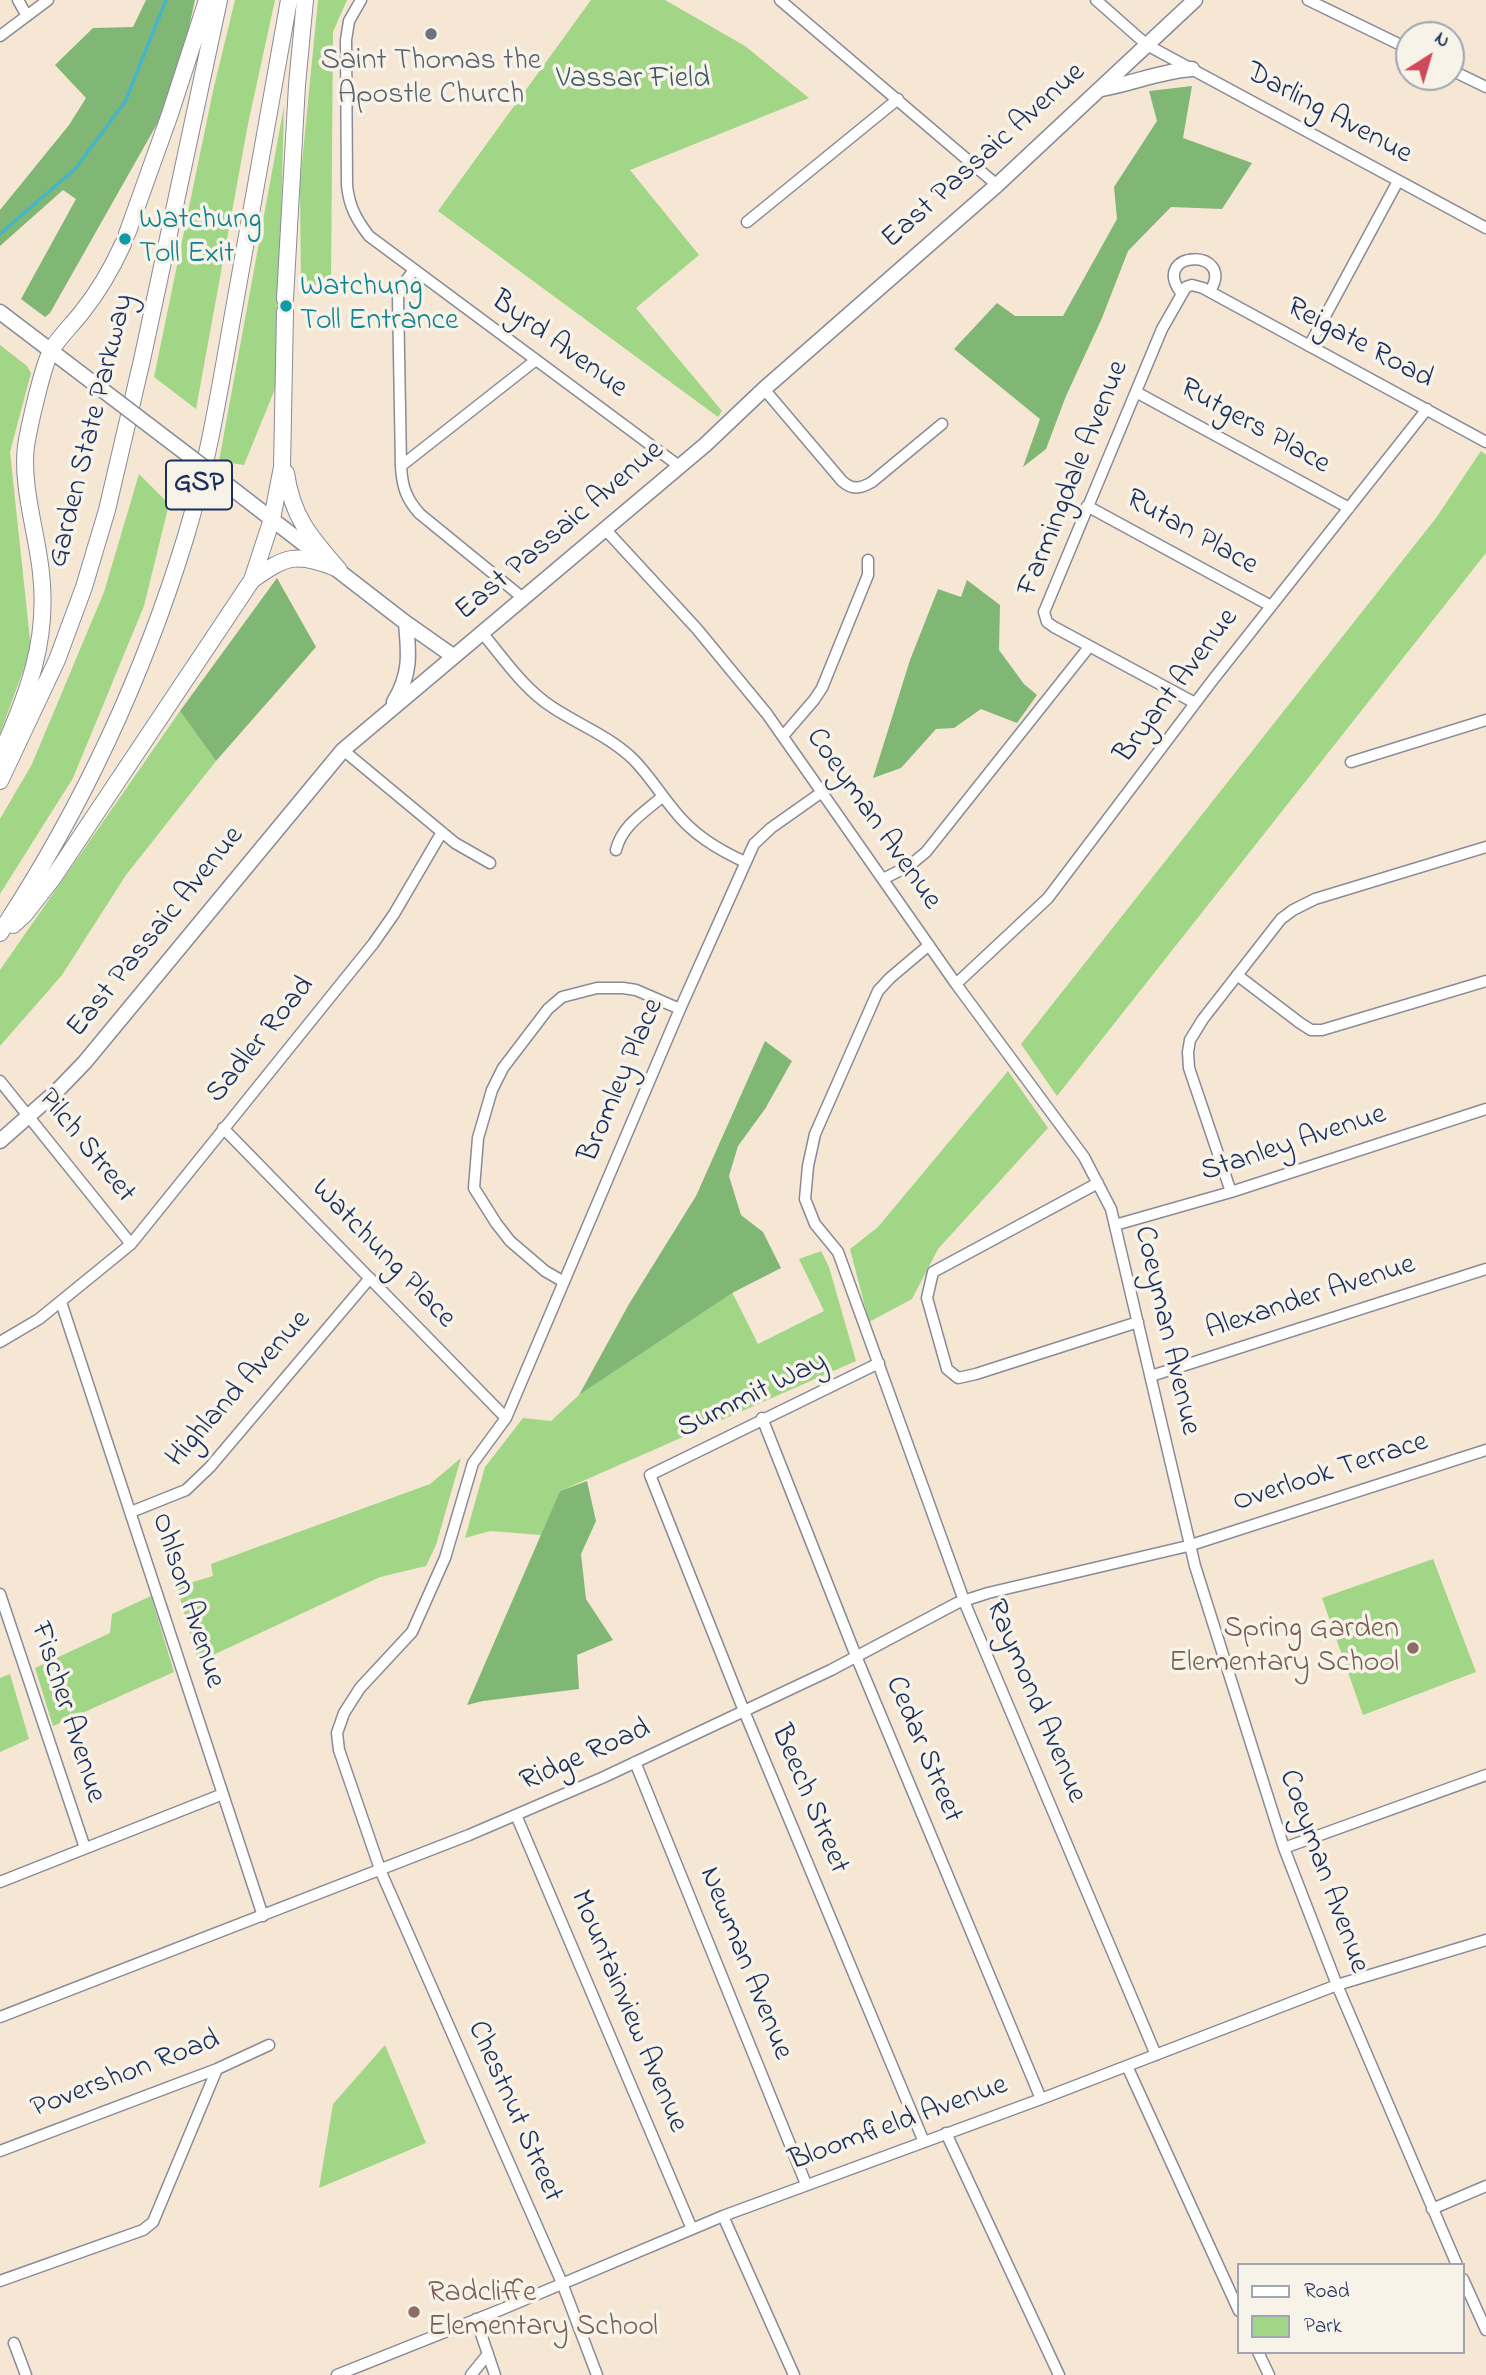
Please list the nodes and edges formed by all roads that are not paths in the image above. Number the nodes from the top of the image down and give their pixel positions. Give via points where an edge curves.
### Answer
1 (18, 0) edge
2 (47, 0) edge
3 (207, 0) edge
4 (219, 0) edge
5 (289, 0) edge
6 (305, 0) edge
7 (361, 0) edge
8 (780, 0) edge
9 (1096, 0) edge
10 (1195, 0) edge
11 (1308, 0) edge
12 (27, 16) junction
13 (0, 36) edge
14 (1395, 42) edge
15 (1147, 45) junction
16 (1192, 69) junction
17 (1465, 77) edge
18 (1486, 87) edge
19 (1100, 89) junction
20 (898, 99) junction
21 (1398, 181) junction
22 (997, 185) junction
23 (747, 222) dead end
24 (1486, 228) edge
25 (414, 270) junction
26 (1210, 291) junction
27 (1181, 293) junction
28 (0, 312) edge
29 (1309, 346) junction
30 (50, 351) junction
31 (536, 360) junction
32 (764, 390) junction
33 (1136, 392) junction
34 (1427, 409) junction
35 (942, 424) dead end
36 (1486, 442) edge
37 (284, 451) junction
38 (401, 466) junction
39 (679, 466) junction
40 (1087, 506) junction
41 (1349, 508) junction
42 (272, 519) junction
43 (604, 528) junction
44 (867, 559) dead end
45 (339, 570) junction
46 (252, 580) junction
47 (523, 598) junction
48 (1271, 606) junction
49 (406, 623) junction
50 (482, 634) junction
51 (1089, 648) junction
52 (453, 656) junction
53 (1195, 703) junction
54 (384, 715) junction
55 (1486, 720) edge
56 (783, 736) junction
57 (343, 750) junction
58 (0, 757) edge
59 (1351, 762) dead end
60 (0, 781) edge
61 (822, 792) junction
62 (663, 796) junction
63 (442, 832) junction
64 (1486, 847) edge
65 (616, 850) dead end
66 (745, 862) junction
67 (490, 863) dead end
68 (883, 879) junction
69 (0, 934) edge
70 (929, 945) junction
71 (1237, 975) junction
72 (1486, 981) edge
73 (956, 984) junction
74 (680, 1009) junction
75 (0, 1081) edge
76 (1486, 1109) edge
77 (29, 1117) junction
78 (223, 1128) junction
79 (0, 1141) edge
80 (1098, 1183) junction
81 (1231, 1192) junction
82 (1115, 1225) junction
83 (131, 1244) junction
84 (1486, 1269) edge
85 (370, 1278) junction
86 (564, 1282) junction
87 (61, 1302) junction
88 (1138, 1322) junction
89 (0, 1342) edge
90 (879, 1363) junction
91 (1151, 1376) junction
92 (506, 1418) junction
93 (762, 1418) junction
94 (1486, 1450) edge
95 (650, 1475) joint
96 (131, 1512) junction
97 (1190, 1545) junction
98 (964, 1600) junction
99 (1, 1601) edge
100 (856, 1656) junction
101 (744, 1711) junction
102 (635, 1762) junction
103 (1486, 1775) edge
104 (223, 1794) junction
105 (516, 1815) junction
106 (85, 1848) junction
107 (1284, 1848) junction
108 (380, 1870) junction
109 (0, 1882) edge
110 (263, 1916) junction
111 (1486, 1940) edge
112 (1337, 1985) junction
113 (0, 2017) edge
114 (268, 2045) dead end
115 (1156, 2055) junction
116 (1127, 2066) junction
117 (218, 2069) junction
118 (1041, 2099) junction
119 (946, 2133) junction
120 (924, 2142) junction
121 (0, 2151) edge
122 (806, 2184) junction
123 (1486, 2186) edge
124 (1433, 2210) junction
125 (723, 2216) junction
126 (692, 2229) junction
127 (1456, 2263) edge
128 (0, 2281) edge
129 (562, 2283) junction
130 (1465, 2283) edge
131 (1238, 2309) edge
132 (476, 2319) junction
133 (1486, 2330) edge
134 (13, 2343) dead end
135 (488, 2354) junction
136 (1259, 2354) edge
137 (26, 2375) edge
138 (337, 2375) edge
139 (471, 2375) edge
140 (495, 2375) edge
141 (597, 2375) edge
142 (794, 2375) edge
143 (1059, 2375) edge
144 (1269, 2375) edge

1 - 12 street
2 - 12 street
3 - 30 highway via 114,264
4 - 60 highway, Garden State Parkway via 107,510 57,660
5 - 69 highway, GSP via 206,457 186,534 142,661 100,759
6 - 37 highway via 285,306
7 - 25 street, Byrd Avenue via 349,21 346,40 348,201 369,236
8 - 20 street
9 - 15 street, Darling Avenue
10 - 15 main road, East Passaic Avenue
11 - 14 street
12 - 13 street
15 - 16 street, Darling Avenue
15 - 19 main road, East Passaic Avenue
16 - 19 main road
16 - 21 street, Darling Avenue
17 - 18 street
19 - 22 main road, East Passaic Avenue
20 - 22 street
20 - 23 street
21 - 24 street, Darling Avenue
21 - 29 street
22 - 32 main road, East Passaic Avenue
25 - 31 street, Byrd Avenue
25 - 38 street via 398,297
26 - 27 street via 1192,285
26 - 27 street via 1212,268 1203,260 1190,258 1175,274
26 - 29 street, Reigate Road
27 - 33 street, Farmingdale Avenue
28 - 30 main road
29 - 34 street, Reigate Road
30 - 42 main road, bridge
30 - 58 highway via 26,450 43,627 33,677
31 - 38 street
31 - 39 street, Byrd Avenue
32 - 35 street via 842,481 855,488 872,482
32 - 39 main road, East Passaic Avenue
33 - 40 street, Farmingdale Avenue
33 - 41 street, Rutgers Place
34 - 36 street, Reigate Road
34 - 41 street, Bryant Avenue
37 - 42 highway
37 - 45 highway via 296,514
38 - 47 street via 409,502
39 - 43 main road, East Passaic Avenue
40 - 48 street, Rutan Place
40 - 51 street, Farmingdale Avenue via 1044,612 1047,622
41 - 48 street, Bryant Avenue
42 - 45 main road
42 - 46 highway
43 - 47 main road, East Passaic Avenue
43 - 56 street, Coeyman Avenue via 697,629
44 - 56 street via 868,575 822,688
45 - 46 highway via 314,559 288,558
45 - 49 main road
46 - 69 highway via 53,878 25,914
47 - 50 main road, East Passaic Avenue
48 - 53 street, Bryant Avenue
49 - 52 main road
49 - 54 main road via 409,664 404,684
50 - 52 main road, East Passaic Avenue
50 - 62 street via 534,694 632,758
51 - 53 street, Farmingdale Avenue
51 - 68 street via 926,852
52 - 54 main road, East Passaic Avenue
53 - 73 street, Bryant Avenue via 1048,898
54 - 57 main road, East Passaic Avenue
55 - 59 street
56 - 61 street, Coeyman Avenue
57 - 63 street
57 - 77 main road, East Passaic Avenue via 103,1041
61 - 66 street, Bromley Place via 771,828 754,844
61 - 68 street, Coeyman Avenue
62 - 65 street via 625,829
62 - 66 street via 696,833
63 - 67 street
63 - 78 street, Sadler Road via 373,944
64 - 71 street via 1315,899 1293,910
66 - 74 street, Bromley Place
68 - 70 street, Coeyman Avenue
70 - 73 street, Coeyman Avenue
70 - 90 street, Raymond Avenue via 878,991 815,1134 804,1199 815,1224 838,1252
71 - 72 street via 1311,1030 1338,1027
71 - 81 street via 1203,1019 1188,1052 1189,1068
73 - 80 street, Coeyman Avenue via 1084,1157
74 - 86 street, Bromley Place
74 - 86 street via 623,988 597,988 562,997 503,1068 492,1090 478,1138 474,1188 510,1241
75 - 77 street, Pilch Street
76 - 81 street, Stanley Avenue
77 - 79 main road, East Passaic Avenue
77 - 83 street, Pilch Street
78 - 83 street, Sadler Road
78 - 85 street, Watchung Place
80 - 82 street, Coeyman Avenue
80 - 88 street via 933,1272 928,1298 947,1369 958,1378 976,1374
81 - 82 street, Stanley Avenue
82 - 88 street, Coeyman Avenue
83 - 87 street, Sadler Road
84 - 91 street, Alexander Avenue
85 - 92 street, Watchung Place
85 - 96 street, Highland Avenue via 210,1467 186,1490
86 - 92 street, Bromley Place
87 - 89 street, Sadler Road
87 - 96 street, Ohlson Avenue
88 - 91 street, Coeyman Avenue
90 - 93 street, Summit Way
90 - 98 street, Raymond Avenue
91 - 97 street, Coeyman Avenue
92 - 108 street, Chestnut Street via 473,1463 445,1558 412,1632 360,1688 337,1733 345,1774
93 - 95 street, Summit Way
93 - 100 street, Cedar Street
94 - 97 street, Overlook Terrace
95 - 101 street, Beech Street
96 - 104 street, Ohlson Avenue
97 - 98 street, Ridge Road
97 - 107 street, Coeyman Avenue
98 - 100 street, Ridge Road
98 - 115 street, Raymond Avenue
99 - 106 street, Fischer Avenue
100 - 101 street, Ridge Road
100 - 118 street, Cedar Street
101 - 102 street, Ridge Road
101 - 120 street, Beech Street
102 - 105 street, Ridge Road
102 - 122 street, Newman Avenue
103 - 107 street
104 - 106 street
104 - 110 street, Ohlson Avenue
105 - 108 street, Ridge Road
105 - 126 street, Mountainview Avenue
106 - 109 street
107 - 112 street, Coeyman Avenue
108 - 110 street, Ridge Road
108 - 129 street, Chestnut Street
110 - 113 street, Ridge Road
111 - 112 street, Bloomfield Avenue
112 - 115 street, Bloomfield Avenue
112 - 124 street, Coeyman Avenue
114 - 117 street, Povershon Road
115 - 116 street, Bloomfield Avenue
116 - 118 street, Bloomfield Avenue
116 - 131 street
117 - 121 street, Povershon Road
117 - 128 street via 153,2222 143,2230
118 - 119 street, Bloomfield Avenue
119 - 120 street, Bloomfield Avenue
119 - 143 street
120 - 122 street, Bloomfield Avenue
122 - 125 street, Bloomfield Avenue
123 - 124 street
124 - 127 street, Coeyman Avenue
125 - 126 street, Bloomfield Avenue
125 - 142 street
126 - 129 street, Bloomfield Avenue
129 - 132 street, Bloomfield Avenue
129 - 141 street, Chestnut Street
130 - 133 street
132 - 135 street
132 - 138 street, Bloomfield Avenue
134 - 137 street
135 - 139 street
135 - 140 street
136 - 144 street

